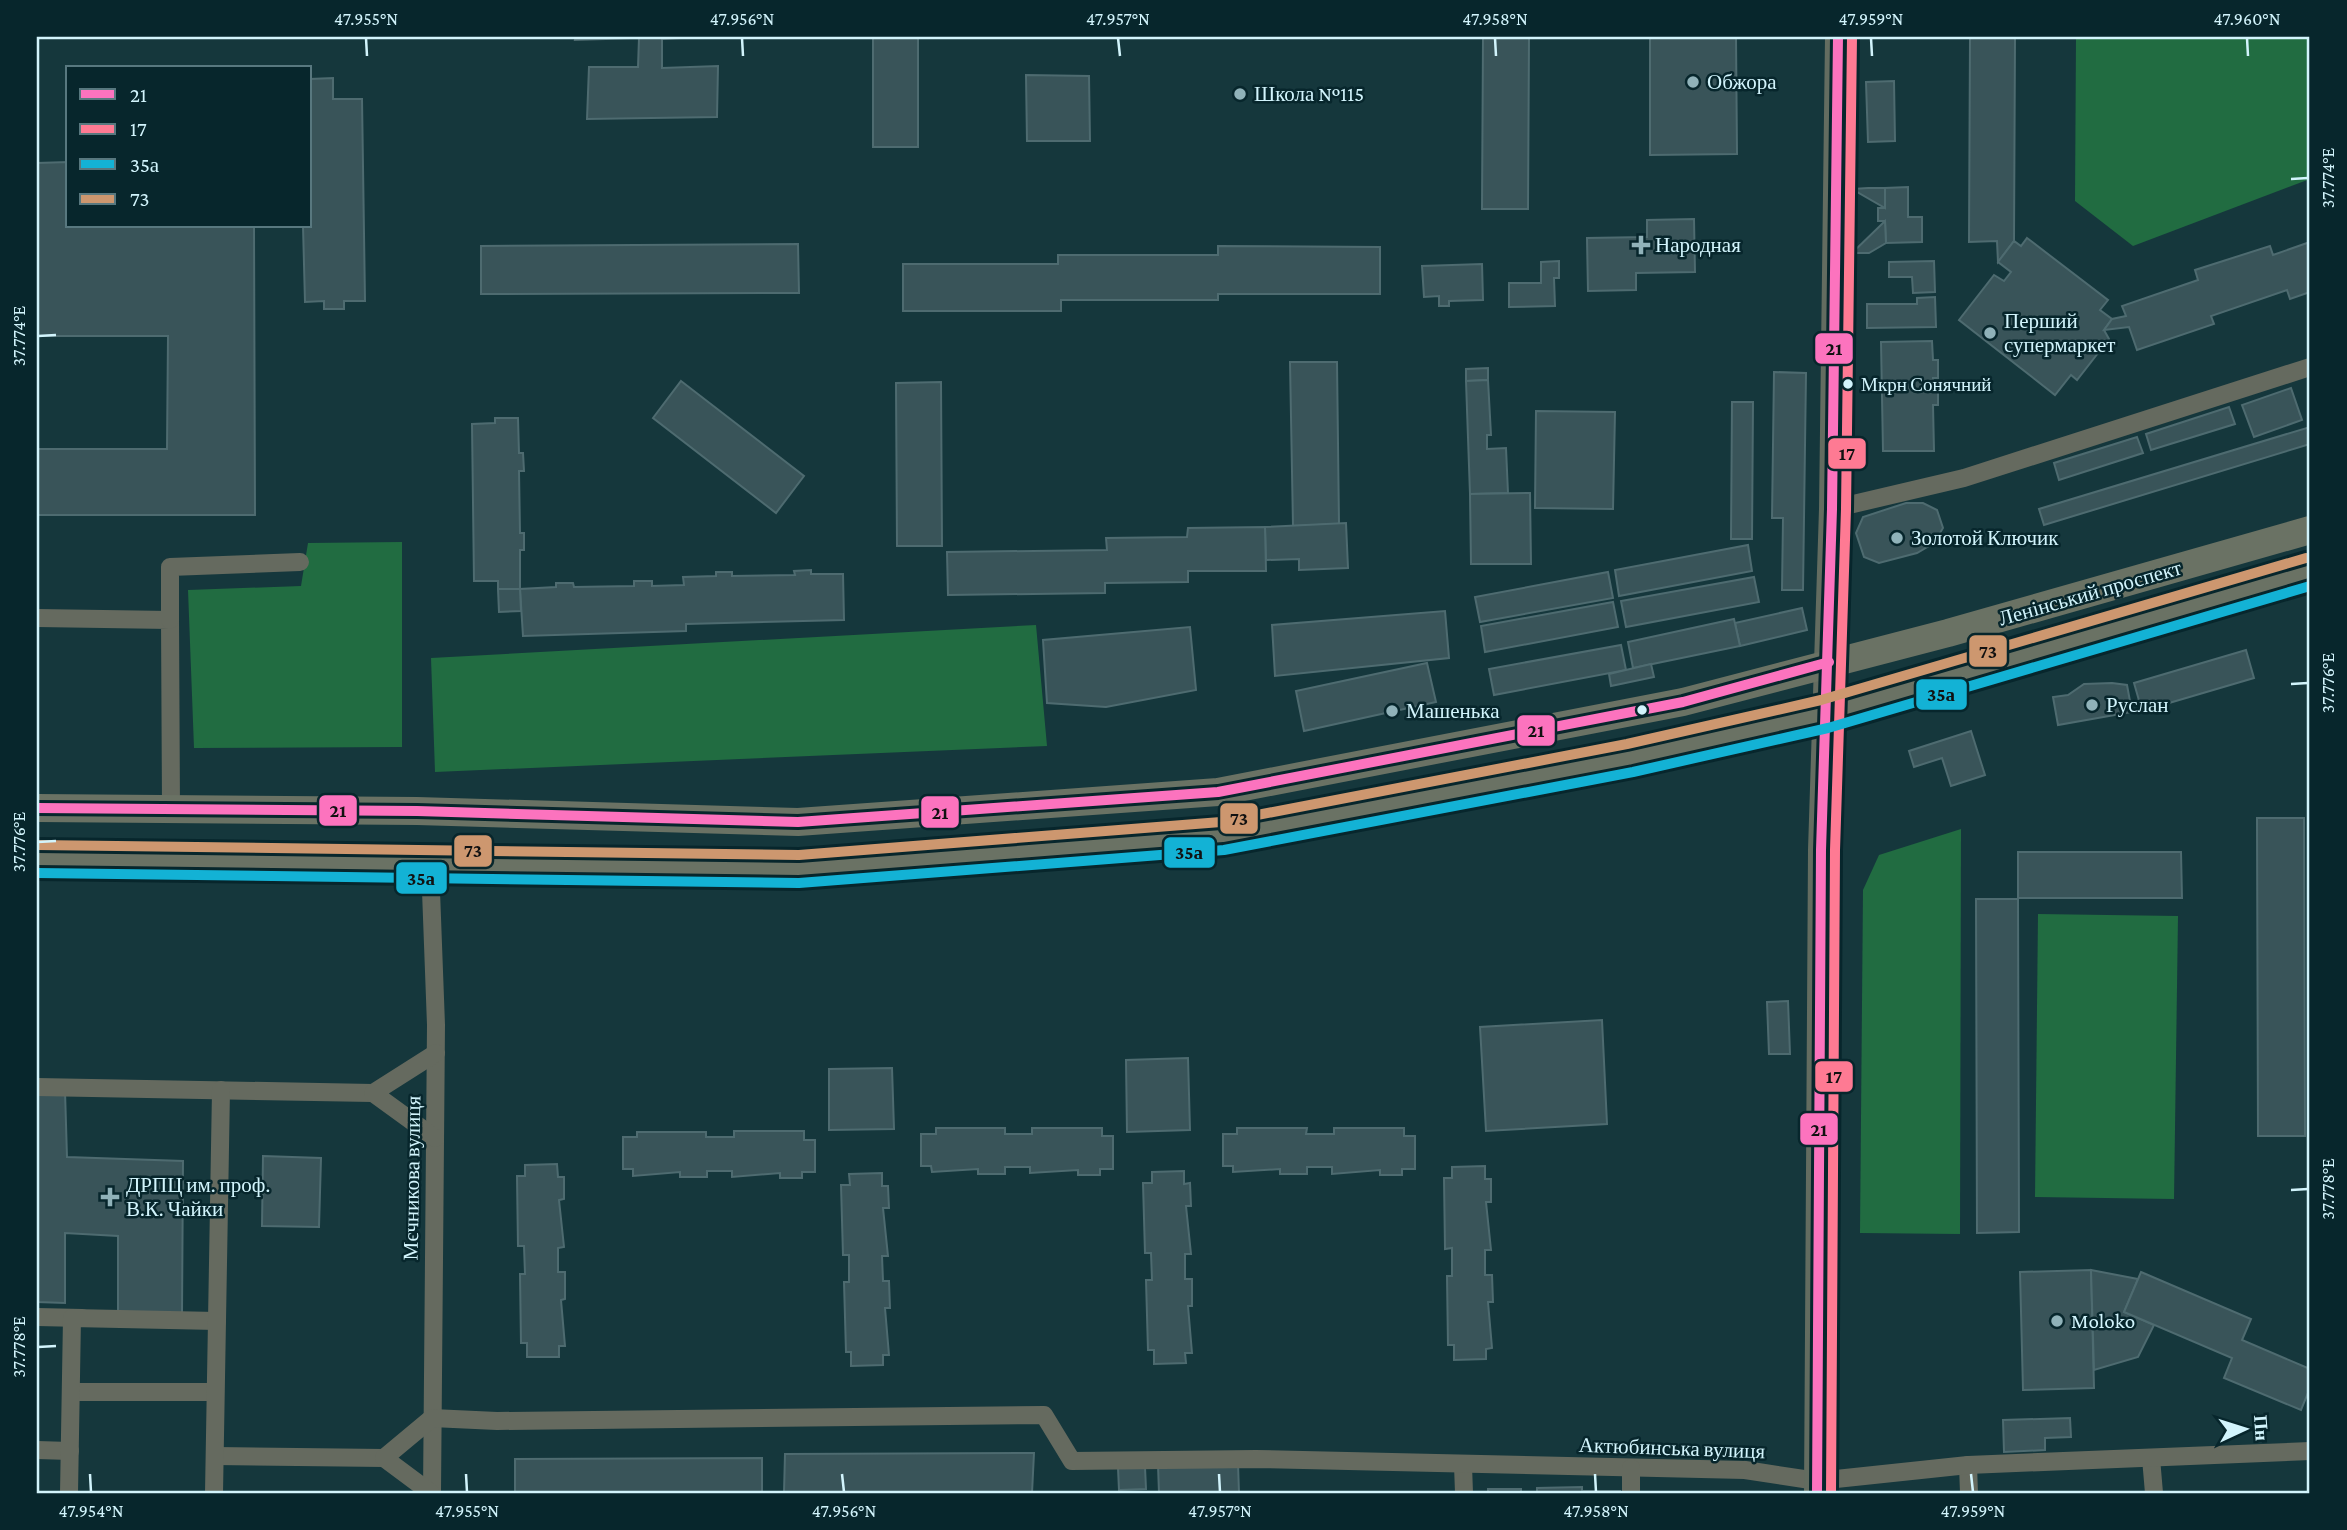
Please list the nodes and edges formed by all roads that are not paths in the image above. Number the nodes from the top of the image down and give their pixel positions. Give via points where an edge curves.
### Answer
1 (1838, 37) edge
2 (2310, 367) edge
3 (1832, 509) junction
4 (2310, 530) edge
5 (300, 562) dead end
6 (2310, 571) edge
7 (37, 618) edge
8 (170, 620) junction
9 (1829, 662) junction
10 (1825, 714) junction
11 (37, 808) edge
12 (171, 809) junction
13 (37, 859) edge
14 (430, 864) junction
15 (436, 1053) junction
16 (37, 1087) edge
17 (220, 1090) junction
18 (373, 1093) junction
19 (435, 1139) junction
20 (37, 1317) edge
21 (82, 1318) junction
22 (217, 1321) junction
23 (71, 1392) junction
24 (215, 1392) junction
25 (432, 1418) junction
26 (37, 1450) edge
27 (70, 1451) junction
28 (2310, 1451) edge
29 (215, 1456) junction
30 (384, 1458) junction
31 (2151, 1458) junction
32 (1464, 1465) junction
33 (1968, 1465) junction
34 (1632, 1468) junction
35 (1817, 1487) edge
36 (69, 1493) edge
37 (214, 1493) edge
38 (432, 1493) edge
39 (1464, 1493) edge
40 (1631, 1493) edge
41 (1969, 1493) edge
42 (2154, 1493) edge

1 - 3 main road
2 - 3 street via 1964,478
3 - 9 main road
4 - 9 main road, Ленінський проспект via 1948,633
5 - 8 street via 170,567
6 - 10 main road, Ленінський проспект
7 - 8 street
8 - 12 street
9 - 10 main road
9 - 12 main road, Ленінський проспект via 1683,702 1218,792 798,822
10 - 14 main road, Ленінський проспект via 1630,758 1223,836 799,869
10 - 35 main road
11 - 12 main road, Ленінський проспект
13 - 14 main road, Ленінський проспект
14 - 15 street, Мєчникова вулиця
15 - 18 street
15 - 19 street, Мєчникова вулиця
16 - 17 street
17 - 18 street
17 - 22 street
18 - 19 street
19 - 25 street, Мєчникова вулиця
20 - 21 street
21 - 22 street
21 - 23 street via 72,1318
22 - 24 street
23 - 24 street
23 - 27 street
24 - 29 street
25 - 30 street
25 - 32 street, Актюбинська вулиця via 1044,1415 1072,1461 1256,1459
25 - 38 street, Мєчникова вулиця
26 - 27 street
27 - 36 street
28 - 31 street, Актюбинська вулиця
29 - 30 street
29 - 37 street
30 - 38 street
31 - 33 street, Актюбинська вулиця
31 - 42 street
32 - 34 street, Актюбинська вулиця
32 - 39 street
33 - 35 street, Актюбинська вулиця
33 - 41 street
34 - 35 street, Актюбинська вулиця via 1745,1470
34 - 40 street

